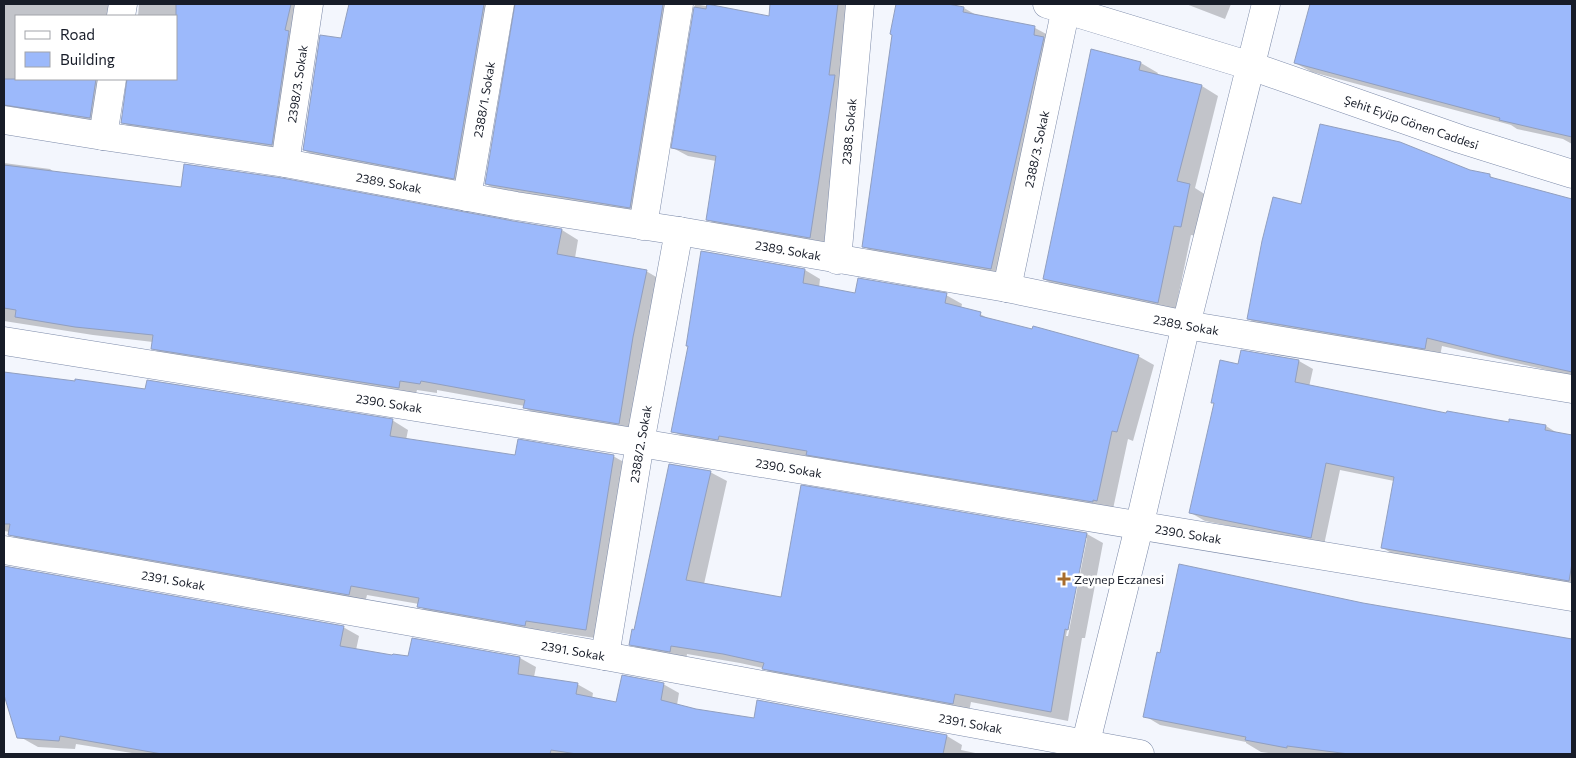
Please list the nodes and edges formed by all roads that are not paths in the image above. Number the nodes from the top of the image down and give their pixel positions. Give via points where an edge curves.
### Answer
1 (309, 4) edge
2 (500, 4) edge
3 (679, 4) edge
4 (860, 4) edge
5 (1266, 4) edge
6 (1056, 6) edge
7 (1251, 66) junction
8 (112, 80) edge
9 (4, 120) edge
10 (103, 136) junction
11 (285, 163) junction
12 (1572, 174) edge
13 (467, 197) junction
14 (643, 226) junction
15 (679, 232) junction
16 (837, 260) junction
17 (1007, 288) junction
18 (1186, 325) junction
19 (4, 341) edge
20 (1572, 389) edge
21 (640, 443) junction
22 (1139, 527) junction
23 (4, 550) edge
24 (1572, 597) edge
25 (605, 656) junction
26 (1084, 750) edge
27 (1140, 754) edge

1 - 11 street, 2398/3. Sokak
2 - 13 street, 2388/1. Sokak
3 - 14 street
4 - 16 street, 2388. Sokak
5 - 7 street
6 - 7 street, Şehit Eyüp Gönen Caddesi
6 - 17 street, 2388/3. Sokak
7 - 12 street, Şehit Eyüp Gönen Caddesi via 1460,139
7 - 18 street
8 - 10 street
9 - 10 street, 2389. Sokak
10 - 11 street, 2389. Sokak
11 - 13 street, 2389. Sokak
13 - 14 street, 2389. Sokak
14 - 15 street, 2389. Sokak
15 - 16 street, 2389. Sokak
15 - 21 street, 2388/2. Sokak
16 - 17 street, 2389. Sokak
17 - 18 street, 2389. Sokak
18 - 20 street, 2389. Sokak
18 - 22 street
19 - 21 street, 2390. Sokak
21 - 22 street, 2390. Sokak
21 - 25 street, 2388/2. Sokak
22 - 24 street, 2390. Sokak
22 - 26 street
23 - 25 street, 2391. Sokak
25 - 26 street, 2391. Sokak
26 - 27 street, 2391. Sokak

